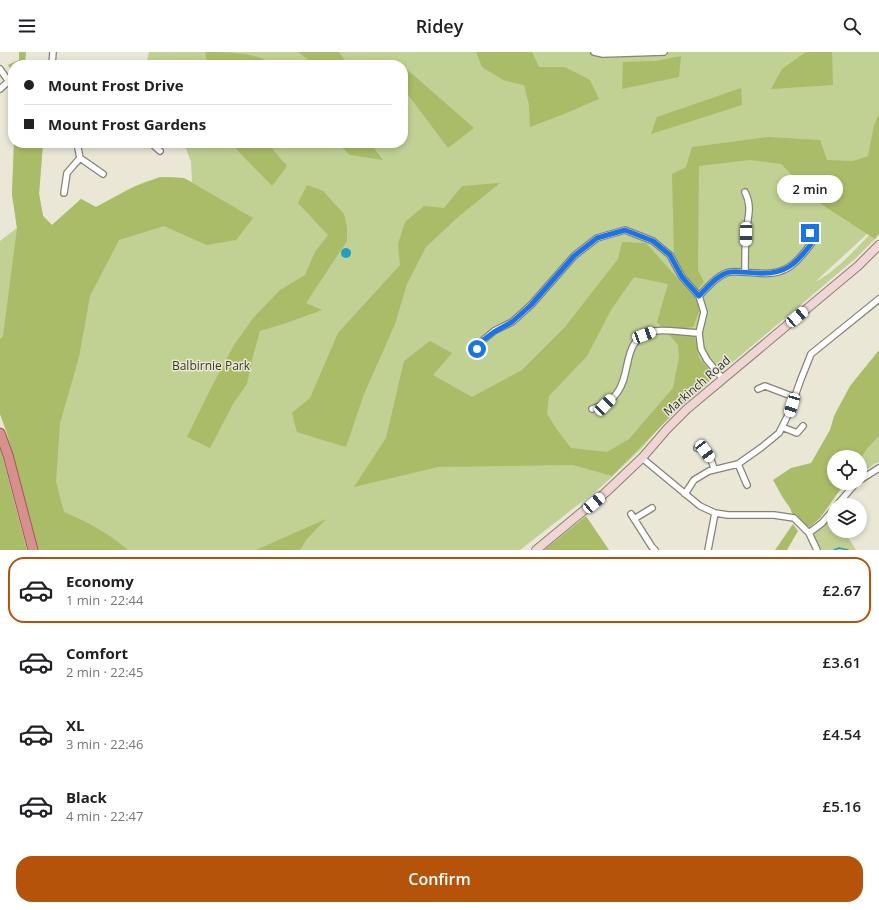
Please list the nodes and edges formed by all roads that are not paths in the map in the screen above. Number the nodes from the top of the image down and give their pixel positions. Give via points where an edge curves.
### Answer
1 (594, 52) edge
2 (664, 52) edge
3 (0, 70) edge
4 (8, 79) edge
5 (78, 148) edge
6 (157, 148) edge
7 (160, 151) dead end
8 (80, 158) junction
9 (103, 174) dead end
10 (745, 192) dead end
11 (64, 193) dead end
12 (810, 233) dead end
13 (879, 245) edge
14 (745, 272) junction
15 (699, 296) junction
16 (879, 299) edge
17 (699, 333) junction
18 (477, 349) dead end
19 (723, 379) junction
20 (758, 389) dead end
21 (794, 397) junction
22 (592, 409) dead end
23 (782, 426) junction
24 (803, 426) dead end
25 (0, 433) edge
26 (697, 448) dead end
27 (642, 458) junction
28 (738, 464) junction
29 (879, 468) edge
30 (714, 470) junction
31 (867, 476) edge
32 (747, 485) dead end
33 (850, 490) edge
34 (685, 494) junction
35 (843, 498) edge
36 (652, 508) dead end
37 (715, 513) junction
38 (827, 517) edge
39 (809, 533) junction
40 (33, 550) edge
41 (536, 550) edge
42 (655, 550) edge
43 (708, 550) edge
44 (817, 550) edge

1 - 2 street
3 - 4 street
5 - 8 street
6 - 7 street
8 - 9 street
8 - 11 street via 67,173
10 - 14 street via 749,200 749,215
12 - 14 street via 811,244 792,266 768,274
13 - 19 main road, Markinch Road via 858,266
14 - 15 street via 729,272 718,278
15 - 17 street via 704,312
15 - 18 street via 682,277 670,255 653,241 625,230 597,238 574,256 531,305 512,322 482,341
16 - 21 street via 811,354
17 - 19 street via 701,349
17 - 22 street via 656,331 644,335 634,344 628,357 624,379 618,393 605,405
19 - 27 main road, Markinch Road via 678,417
20 - 21 street via 765,386
21 - 23 street
23 - 24 street via 798,434
23 - 28 street via 779,433
25 - 40 highway
26 - 30 street via 705,451
27 - 34 street
27 - 41 main road, Markinch Road via 605,493
28 - 30 street
28 - 32 street
29 - 31 street
30 - 34 street via 694,480
33 - 35 street
34 - 37 street via 700,506
36 - 42 street via 632,516
37 - 39 street via 794,518
37 - 43 street
38 - 39 street
39 - 44 street

